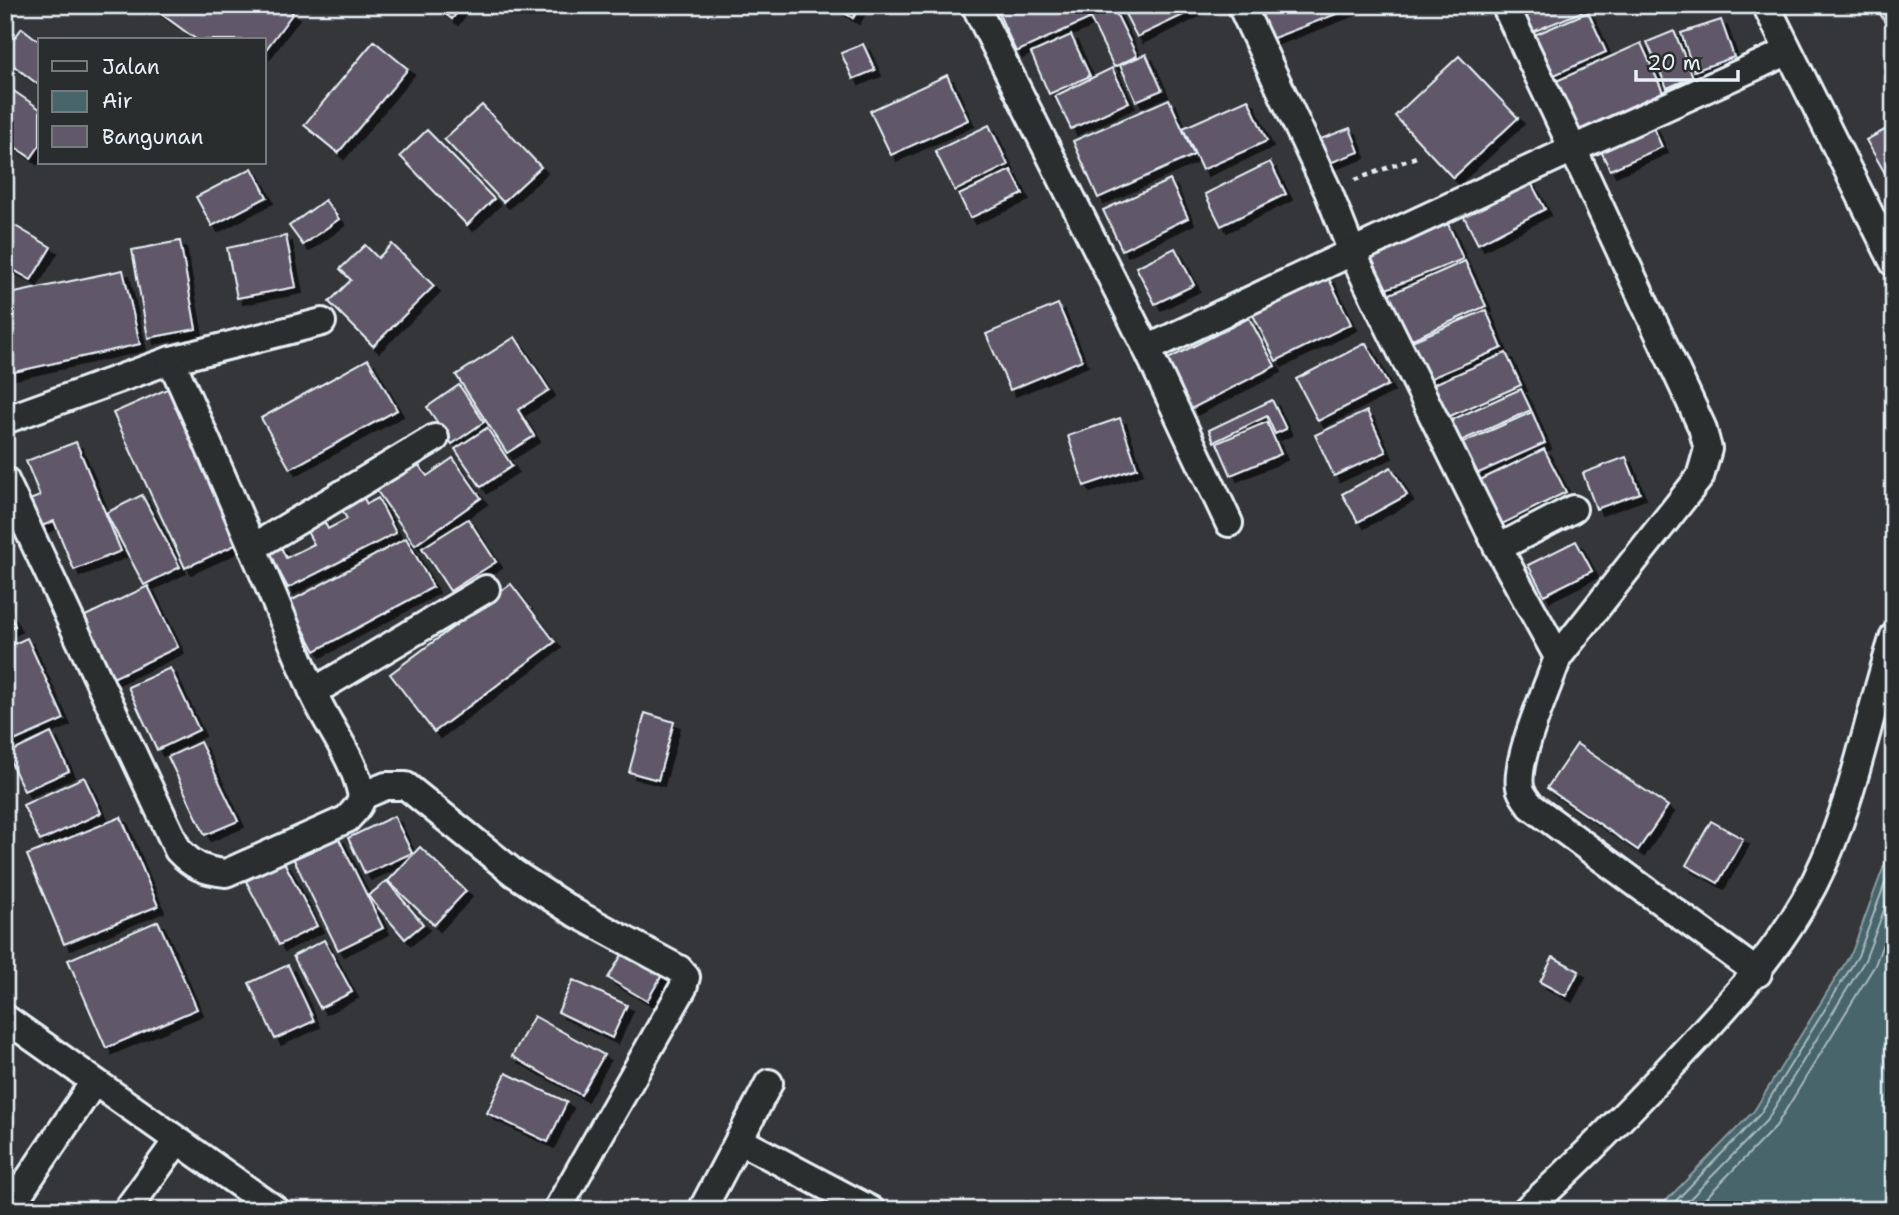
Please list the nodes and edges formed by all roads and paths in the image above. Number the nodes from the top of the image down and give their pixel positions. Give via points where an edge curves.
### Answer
1 (975, 5) edge
2 (1241, 5) edge
3 (1505, 5) edge
4 (1766, 5) edge
5 (1787, 52) junction
6 (1573, 149) junction
7 (1416, 157) dead end
8 (1328, 191) junction
9 (1352, 252) junction
10 (1894, 263) edge
11 (322, 322) dead end
12 (1147, 349) junction
13 (171, 360) junction
14 (5, 420) edge
15 (435, 438) dead end
16 (5, 480) edge
17 (1573, 509) dead end
18 (1229, 523) dead end
19 (254, 547) junction
20 (1498, 548) junction
21 (486, 589) dead end
22 (1894, 636) edge
23 (1558, 657) junction
24 (313, 692) junction
25 (362, 796) junction
26 (1758, 973) junction
27 (5, 1018) edge
28 (94, 1082) junction
29 (769, 1083) dead end
30 (739, 1140) junction
31 (177, 1141) junction
32 (8, 1210) edge
33 (127, 1210) edge
34 (276, 1210) edge
35 (557, 1210) edge
36 (702, 1210) edge
37 (871, 1210) edge
38 (1526, 1210) edge

1 - 12 street
2 - 8 street
3 - 6 street
4 - 5 street
5 - 6 street
5 - 10 street
6 - 9 street
6 - 23 street via 1702,427 1708,449 1700,477
7 - 8 path
8 - 9 street
9 - 12 street
9 - 20 street
11 - 13 street
12 - 18 street
13 - 14 street
13 - 19 street
15 - 19 street
16 - 25 street via 178,850 191,864 226,873 347,818
17 - 20 street
19 - 24 street
20 - 23 street
21 - 24 street
22 - 26 street via 1825,862
23 - 26 street via 1526,748 1520,791 1531,806
24 - 25 street
25 - 35 street via 386,786 406,786 534,886 686,976
26 - 38 street
27 - 28 street
28 - 31 street
28 - 32 street
29 - 30 street
30 - 36 street
30 - 37 street
31 - 33 street
31 - 34 street

